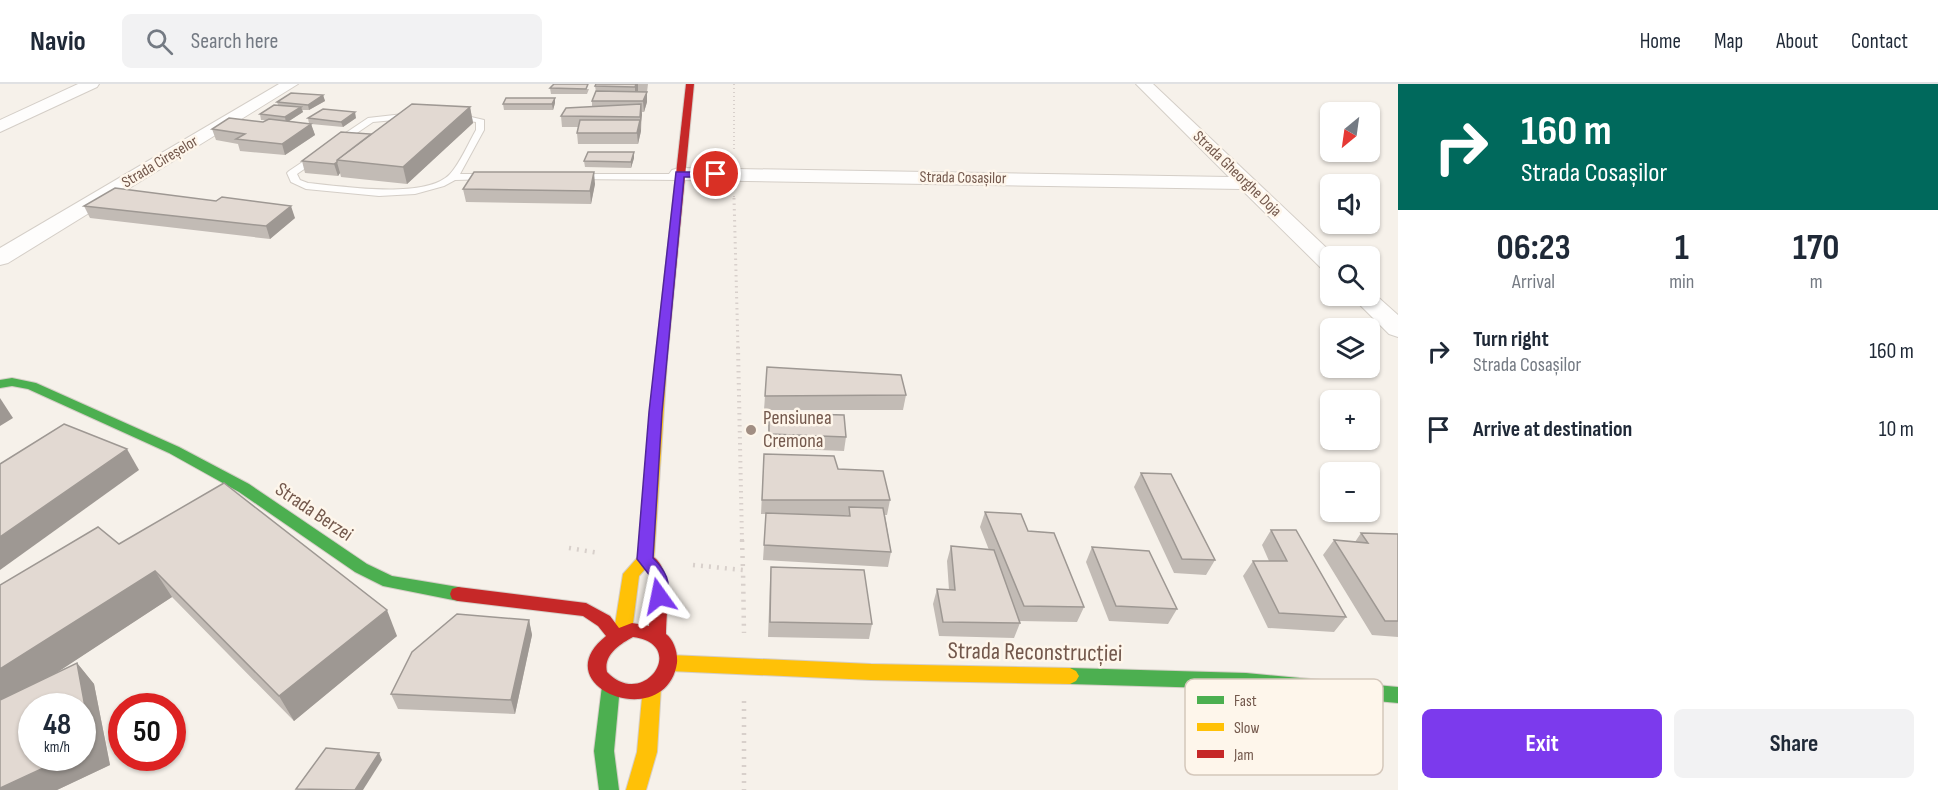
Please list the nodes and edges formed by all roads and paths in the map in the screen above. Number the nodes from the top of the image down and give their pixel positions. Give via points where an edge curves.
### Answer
1 (91, 84) edge
2 (290, 84) edge
3 (690, 84) edge
4 (734, 84) edge
5 (1144, 84) edge
6 (424, 114) edge
7 (444, 116) edge
8 (0, 127) edge
9 (735, 156) dead end
10 (679, 176) junction
11 (453, 177) junction
12 (501, 177) edge
13 (560, 177) edge
14 (1246, 183) junction
15 (734, 189) dead end
16 (1320, 254) edge
17 (0, 258) edge
18 (1374, 306) edge
19 (1398, 329) edge
20 (0, 384) edge
21 (569, 548) dead end
22 (599, 553) dead end
23 (645, 559) junction
24 (686, 564) dead end
25 (743, 570) junction
26 (619, 633) junction
27 (657, 636) junction
28 (744, 643) dead end
29 (670, 663) junction
30 (1209, 679) edge
31 (611, 686) junction
32 (651, 687) junction
33 (1383, 694) edge
34 (1398, 695) edge
35 (744, 698) dead end
36 (609, 790) edge
37 (636, 790) edge
38 (744, 790) edge

1 - 8 street
2 - 17 street, Strada Cireșelor
3 - 10 main road
4 - 9 path
5 - 14 street, Strada Gheorghe Doja
6 - 11 lane via 371,120 292,173 296,182 380,194 415,191
7 - 11 lane via 480,120 480,130
10 - 13 lane
10 - 14 street, Strada Cosașilor
10 - 23 main road
11 - 12 lane
14 - 16 street, Strada Gheorghe Doja
15 - 25 path
18 - 19 street
20 - 26 main road, Strada Berzei via 24,383 174,450 243,488 388,582 586,610
21 - 22 path
23 - 26 main road via 631,574
23 - 27 main road via 659,576
24 - 25 path
25 - 28 path
26 - 27 main road via 641,630
26 - 31 main road via 601,647 597,664 603,680
27 - 29 main road via 668,648
29 - 30 main road, Strada Reconstrucției
29 - 32 main road via 664,677
31 - 32 main road via 635,692
31 - 36 main road via 603,732
32 - 37 main road via 651,735
33 - 34 main road, Strada Reconstrucției
35 - 38 path

